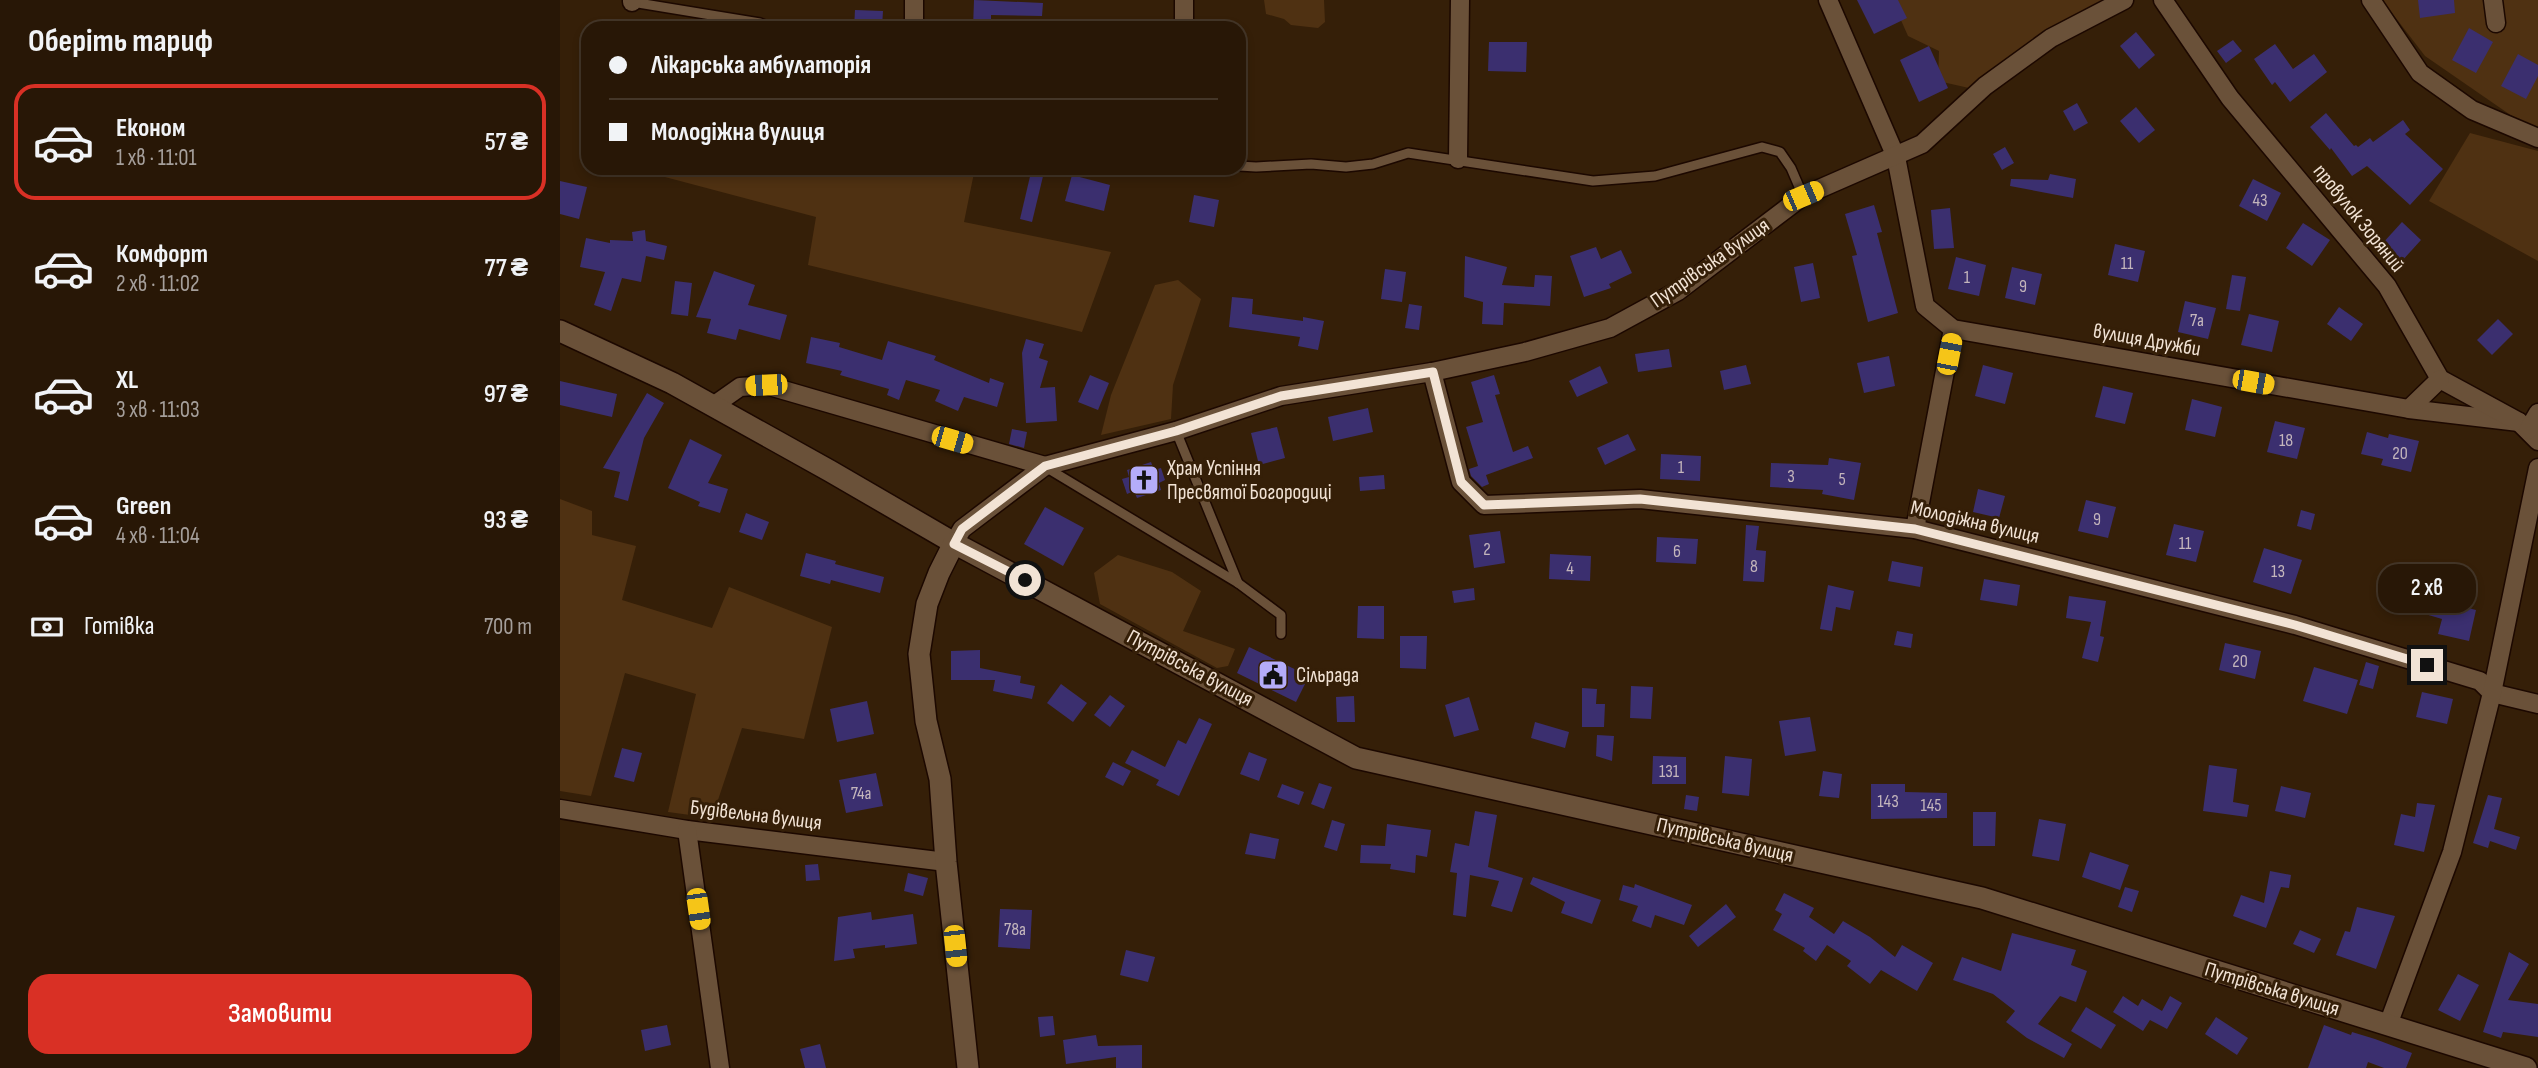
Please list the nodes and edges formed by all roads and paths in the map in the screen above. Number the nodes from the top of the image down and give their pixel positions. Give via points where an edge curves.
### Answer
1 (914, 0) edge
2 (1184, 0) edge
3 (1460, 0) edge
4 (1828, 0) edge
5 (2124, 0) edge
6 (2163, 0) edge
7 (2371, 0) edge
8 (2493, 0) edge
9 (632, 1) edge
10 (748, 21) edge
11 (914, 21) edge
12 (1184, 21) edge
13 (2496, 23) dead end
14 (2538, 138) edge
15 (1896, 157) junction
16 (1458, 159) junction
17 (1246, 166) edge
18 (1803, 196) junction
19 (1954, 329) junction
20 (560, 331) edge
21 (1433, 372) junction
22 (2440, 379) junction
23 (713, 406) junction
24 (2409, 409) junction
25 (2538, 413) edge
26 (1176, 431) junction
27 (2528, 431) edge
28 (1045, 466) junction
29 (2538, 468) edge
30 (1915, 529) junction
31 (954, 544) junction
32 (1238, 583) junction
33 (1282, 634) dead end
34 (2492, 694) junction
35 (2538, 704) edge
36 (560, 809) edge
37 (687, 830) junction
38 (946, 862) junction
39 (2388, 1025) junction
40 (720, 1068) edge
41 (968, 1068) edge
42 (2526, 1068) edge

1 - 11 street
2 - 12 street
3 - 16 street
4 - 15 street, вулиця Дружби
5 - 15 street via 2051,38 1985,86 1922,144
6 - 22 street, провулок Зоряний via 2230,98 2387,286
7 - 14 street via 2420,73 2472,110
8 - 13 street
9 - 10 lane
15 - 18 street
15 - 19 street, вулиця Дружби via 1925,306
16 - 17 lane via 1408,153 1346,167
16 - 18 lane via 1593,181 1655,176 1762,147 1780,152
18 - 21 street, Путрівська вулиця via 1678,291 1610,328
19 - 24 street, вулиця Дружби
19 - 30 street
20 - 23 main road, Путрівська вулиця
21 - 26 street, Путрівська вулиця via 1281,396
21 - 30 street, Молодіжна вулиця via 1461,482 1484,505 1640,499
22 - 24 street
22 - 27 street
23 - 28 street via 740,387 766,385
23 - 31 main road, Путрівська вулиця
24 - 27 street, вулиця Дружби
25 - 27 street
26 - 28 street, Путрівська вулиця
26 - 32 lane
28 - 31 street, Путрівська вулиця via 962,529
28 - 32 lane
29 - 34 street
30 - 34 street, Молодіжна вулиця via 2295,625 2480,681
31 - 38 main road via 927,604 919,654 926,721 940,779
31 - 39 main road, Путрівська вулиця via 1356,758 1982,898
32 - 33 lane via 1281,615
34 - 35 street, Молодіжна вулиця
34 - 39 street via 2452,852
36 - 37 street, Будівельна вулиця
37 - 38 street, Будівельна вулиця
37 - 40 street
38 - 41 main road
39 - 42 main road, Путрівська вулиця

